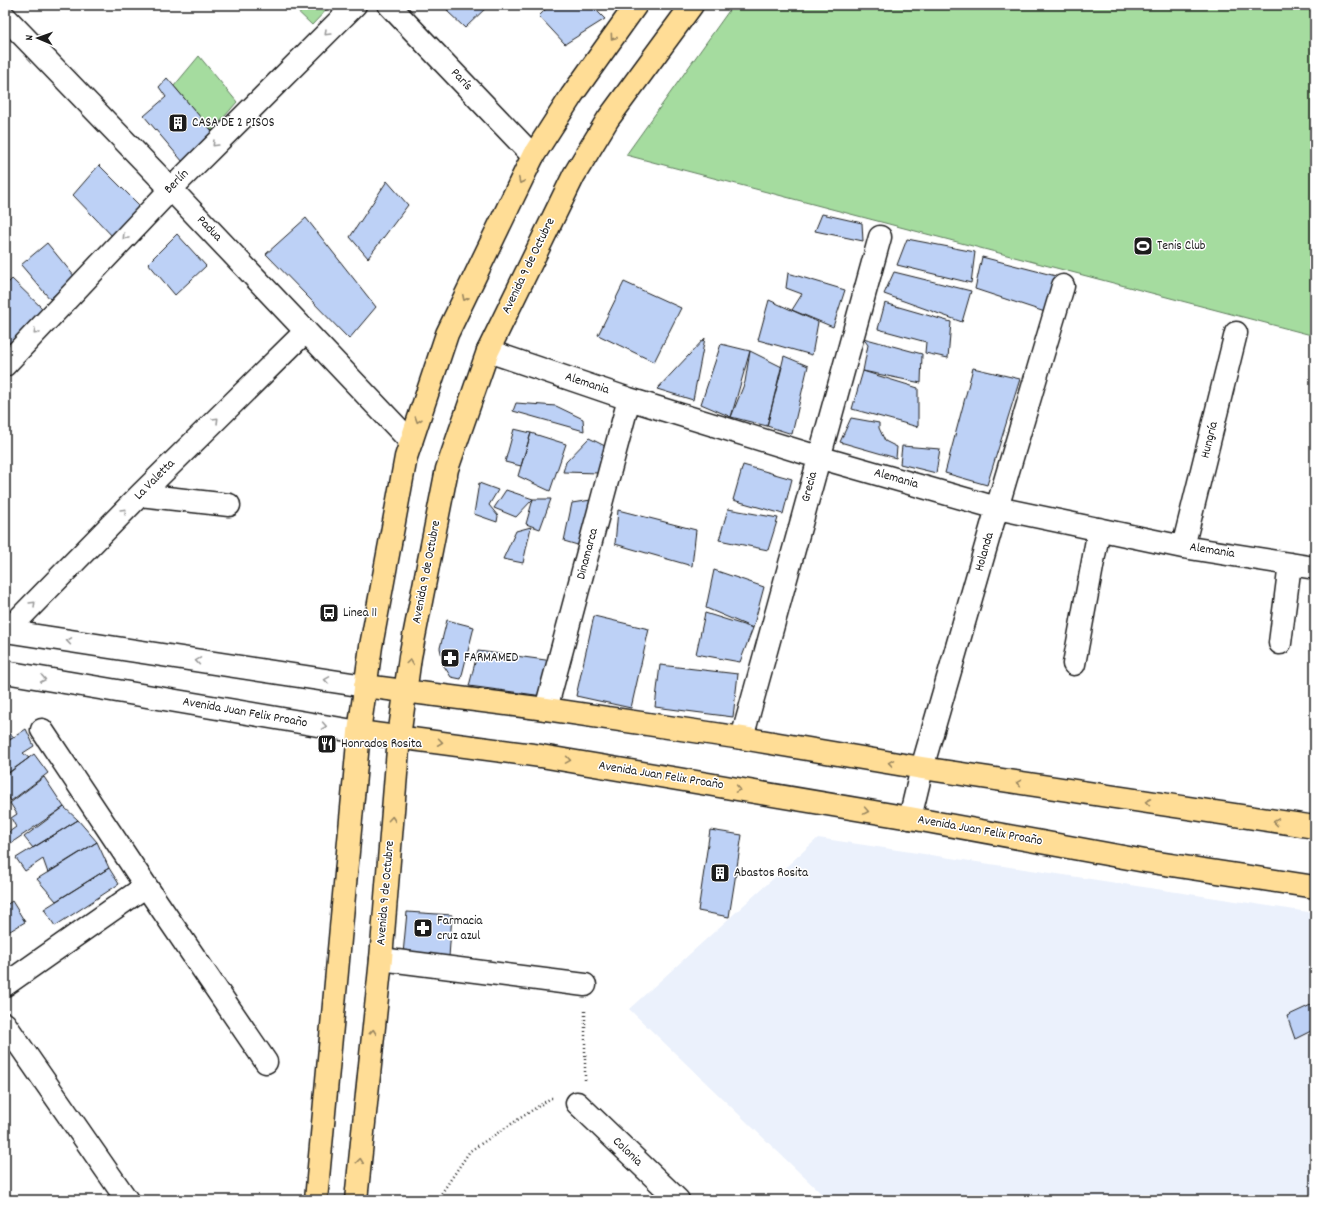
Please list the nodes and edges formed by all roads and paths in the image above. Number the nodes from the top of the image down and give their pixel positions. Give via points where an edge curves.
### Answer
1 (355, 5) edge
2 (389, 5) edge
3 (636, 5) edge
4 (692, 5) edge
5 (5, 17) edge
6 (533, 156) junction
7 (171, 189) junction
8 (880, 237) dead end
9 (1063, 286) dead end
10 (306, 331) junction
11 (1236, 333) dead end
12 (488, 351) junction
13 (5, 365) edge
14 (629, 399) junction
15 (411, 442) junction
16 (818, 458) junction
17 (140, 495) junction
18 (229, 505) dead end
19 (997, 508) junction
20 (1099, 529) junction
21 (1184, 547) junction
22 (1290, 564) junction
23 (1315, 568) edge
24 (5, 631) edge
25 (1280, 643) dead end
26 (1074, 664) dead end
27 (5, 672) edge
28 (365, 686) junction
29 (406, 692) junction
30 (546, 709) junction
31 (42, 730) dead end
32 (359, 732) junction
33 (399, 737) junction
34 (742, 738) junction
35 (922, 768) junction
36 (910, 818) junction
37 (1315, 827) edge
38 (146, 886) junction
39 (1315, 887) edge
40 (381, 959) junction
41 (5, 985) edge
42 (585, 985) joint
43 (5, 1024) edge
44 (266, 1062) dead end
45 (581, 1107) junction
46 (127, 1200) edge
47 (316, 1200) edge
48 (356, 1200) edge
49 (437, 1200) edge
50 (678, 1200) edge

1 -> 7 street, Berlín
2 - 6 street, París
3 -> 6 main road via 572,94
4 - 12 main road, Avenida 9 de Octubre via 608,119 574,175
5 - 7 street, Padua
6 -> 15 main road via 447,334
7 - 10 street, Padua
7 -> 13 street, Berlín
8 - 16 street, Grecia
9 - 19 street, Holanda
10 - 15 street, Padua
17 -> 10 street, La Valetta
11 - 21 street, Hungría
12 - 14 street, Alemania
29 -> 12 main road, Avenida 9 de Octubre via 410,657 447,469
14 - 16 street, Alemania
14 - 30 street, Dinamarca
15 - 28 main road via 406,457
16 - 19 street, Alemania
16 - 34 street, Grecia
17 - 18 street
24 -> 17 street, La Valetta
19 - 20 street, Alemania
19 - 35 street, Holanda
20 - 21 street, Alemania
20 - 26 street
21 - 22 street, Alemania
22 - 23 street, Alemania
22 - 25 street
28 -> 24 street
27 -> 32 street, Avenida Juan Felix Proaño
28 - 29 main road
28 - 32 main road
29 - 30 main road
29 - 33 main road, Avenida 9 de Octubre
30 - 34 main road
31 - 38 street
32 - 33 main road, Avenida Juan Felix Proaño
32 - 47 main road
33 -> 36 main road, Avenida Juan Felix Proaño via 542,756
40 -> 33 main road, Avenida 9 de Octubre
35 -> 34 main road
35 - 36 street, Holanda
37 -> 35 main road
36 - 39 main road, Avenida Juan Felix Proaño via 1146,861
38 - 41 street
38 - 44 street
40 - 42 street
48 -> 40 main road, Avenida 9 de Octubre
42 - 45 path
43 - 46 street
45 - 49 path via 551,1098 470,1151
45 - 50 street, Colonia

